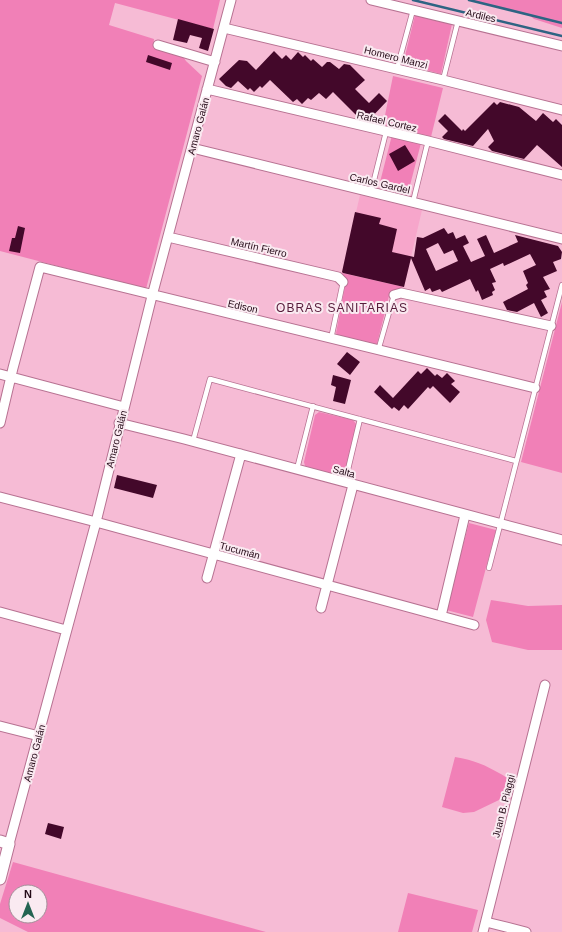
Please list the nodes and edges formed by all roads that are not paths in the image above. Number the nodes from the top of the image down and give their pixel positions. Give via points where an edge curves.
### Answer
1 (231, 0) edge
2 (371, 0) edge
3 (413, 10) junction
4 (458, 22) junction
5 (224, 28) junction
6 (158, 45) dead end
7 (562, 46) edge
8 (215, 62) junction
9 (397, 69) junction
10 (443, 80) junction
11 (207, 89) junction
12 (562, 110) edge
13 (386, 132) junction
14 (428, 141) junction
15 (192, 148) junction
16 (562, 175) edge
17 (371, 192) junction
18 (413, 202) junction
19 (168, 237) junction
20 (562, 239) edge
21 (343, 282) joint
22 (562, 285) edge
23 (394, 295) joint
24 (152, 296) junction
25 (551, 326) junction
26 (332, 338) junction
27 (378, 351) junction
28 (0, 374) edge
29 (11, 377) junction
30 (535, 388) junction
31 (313, 406) junction
32 (124, 407) junction
33 (360, 419) junction
34 (0, 423) edge
35 (119, 423) junction
36 (193, 441) junction
37 (241, 454) junction
38 (516, 461) junction
39 (297, 469) junction
40 (349, 483) junction
41 (0, 497) edge
42 (465, 515) junction
43 (96, 522) junction
44 (500, 524) junction
45 (562, 540) edge
46 (213, 554) junction
47 (489, 568) dead end
48 (207, 578) dead end
49 (327, 585) junction
50 (320, 608) dead end
51 (0, 612) edge
52 (441, 616) junction
53 (474, 625) dead end
54 (66, 630) junction
55 (545, 685) dead end
56 (0, 726) edge
57 (39, 736) junction
58 (5, 843) edge
59 (0, 879) edge
60 (486, 922) junction
61 (483, 932) edge
62 (526, 932) edge

1 - 5 street, Amaro Galán
2 - 3 street, Ardiles
3 - 4 street, Ardiles
3 - 9 lane
4 - 7 street, Ardiles
4 - 10 lane
5 - 8 street, Amaro Galán
5 - 9 street, Homero Manzi
6 - 8 street
8 - 11 street, Amaro Galán
9 - 10 street, Homero Manzi
10 - 12 street, Homero Manzi
11 - 13 street, Rafael Cortez
11 - 15 street, Amaro Galán
13 - 14 street, Rafael Cortez
13 - 17 lane
14 - 16 street, Rafael Cortez
14 - 18 lane
15 - 17 street, Carlos Gardel
15 - 19 street, Amaro Galán
17 - 18 street, Carlos Gardel
18 - 20 street, Carlos Gardel
19 - 21 street, Martín Fierro via 338,277
19 - 24 street, Amaro Galán
21 - 26 lane
22 - 25 lane
23 - 25 street via 401,293
23 - 27 lane
24 - 26 street, Edison
24 - 29 street, Edison via 40,267
24 - 32 street, Amaro Galán
25 - 30 lane
26 - 27 street, Edison
27 - 30 street, Edison
28 - 29 street
29 - 32 street
29 - 34 street
30 - 38 lane
31 - 33 lane
31 - 36 lane via 210,379
31 - 39 lane
32 - 35 street, Amaro Galán
33 - 38 lane
33 - 40 lane
35 - 36 street, Salta
35 - 43 street, Amaro Galán
36 - 37 street, Salta
37 - 39 street, Salta
37 - 46 street
38 - 44 lane
39 - 40 street, Salta
40 - 42 street, Salta
40 - 49 street
41 - 43 street, Tucumán
42 - 44 street, Salta
42 - 52 street
43 - 46 street, Tucumán
43 - 54 street, Amaro Galán
44 - 45 street, Salta
44 - 47 lane
46 - 48 street
46 - 49 street, Tucumán
49 - 50 street
49 - 52 street, Tucumán
51 - 54 street
52 - 53 street, Tucumán
54 - 57 street, Amaro Galán
55 - 60 street, Juan B. Piaggi
56 - 57 street
57 - 58 street, Amaro Galán
58 - 59 street, Amaro Galán
60 - 61 street, Juan B. Piaggi
60 - 62 street

